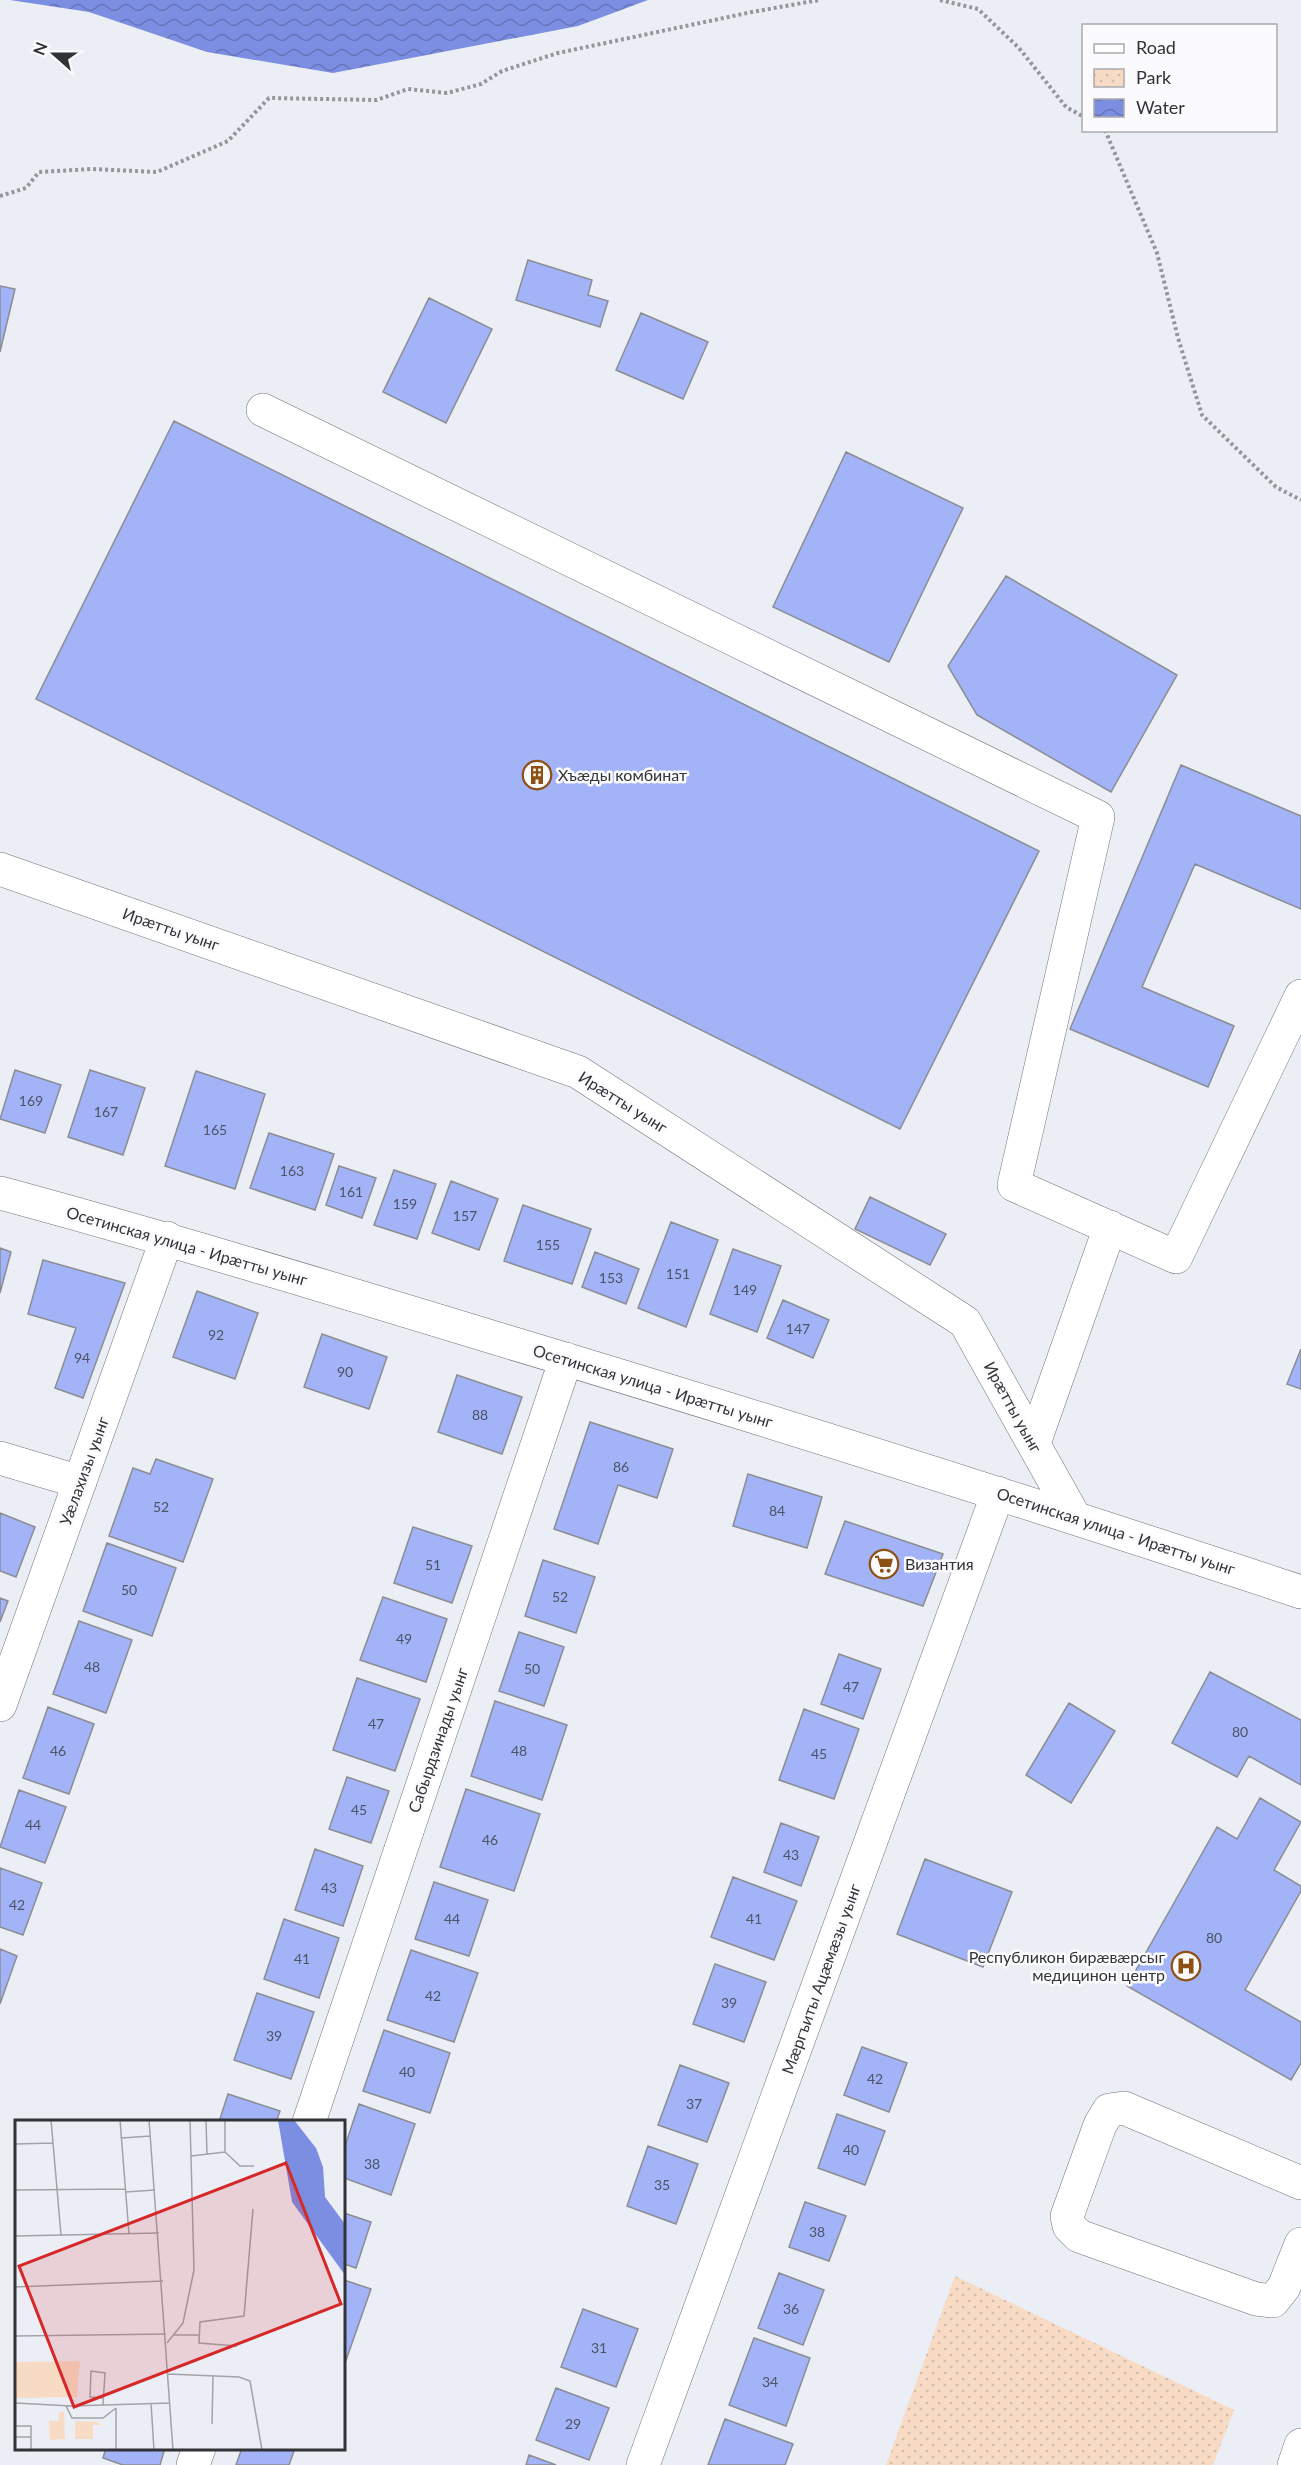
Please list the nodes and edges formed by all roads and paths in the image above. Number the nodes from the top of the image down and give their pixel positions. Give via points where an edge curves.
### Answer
1 (819, 0) edge
2 (940, 0) edge
3 (1082, 116) edge
4 (1106, 132) edge
5 (0, 196) edge
6 (263, 410) dead end
7 (1301, 500) edge
8 (0, 868) edge
9 (1301, 996) edge
10 (0, 1193) edge
11 (1110, 1227) junction
12 (167, 1238) junction
13 (567, 1359) junction
14 (1034, 1443) junction
15 (0, 1458) edge
16 (80, 1482) junction
17 (998, 1493) junction
18 (1076, 1518) junction
19 (1301, 1592) edge
20 (0, 1705) edge
21 (309, 2120) edge
22 (1301, 2182) edge
23 (1301, 2244) edge
24 (1301, 2445) edge
25 (198, 2450) edge
26 (193, 2465) edge
27 (643, 2465) edge
28 (1294, 2465) edge

1 - 5 path via 558,53 502,71 481,84 447,93 408,89 377,100 269,98 228,141 157,172 39,172 26,188
2 - 3 path via 978,9 1019,48 1066,106
4 - 7 path via 1157,253 1202,415 1276,487
6 - 11 street via 1098,817 1014,1185
8 - 14 street, Ирæтты уынг via 578,1072 965,1322
9 - 11 street via 1176,1257
10 - 12 street, Осетинская улица - Ирæтты уынг
11 - 14 street
12 - 13 street, Осетинская улица - Ирæтты уынг
12 - 16 street, Уӕлахизы уынг
13 - 17 street, Осетинская улица - Ирæтты уынг
13 - 21 street, Сабырдзинады уынг
14 - 18 street, Ирæтты уынг
15 - 16 street
16 - 20 street, Уӕлахизы уынг
17 - 18 street, Осетинская улица - Ирæтты уынг
17 - 27 street, Мӕргъиты Ацӕмӕзы уынг
18 - 19 street, Осетинская улица - Ирæтты уынг
22 - 23 street via 1124,2108 1109,2110 1067,2216 1069,2226 1079,2236 1256,2299 1273,2301 1284,2288
24 - 28 street
25 - 26 street

